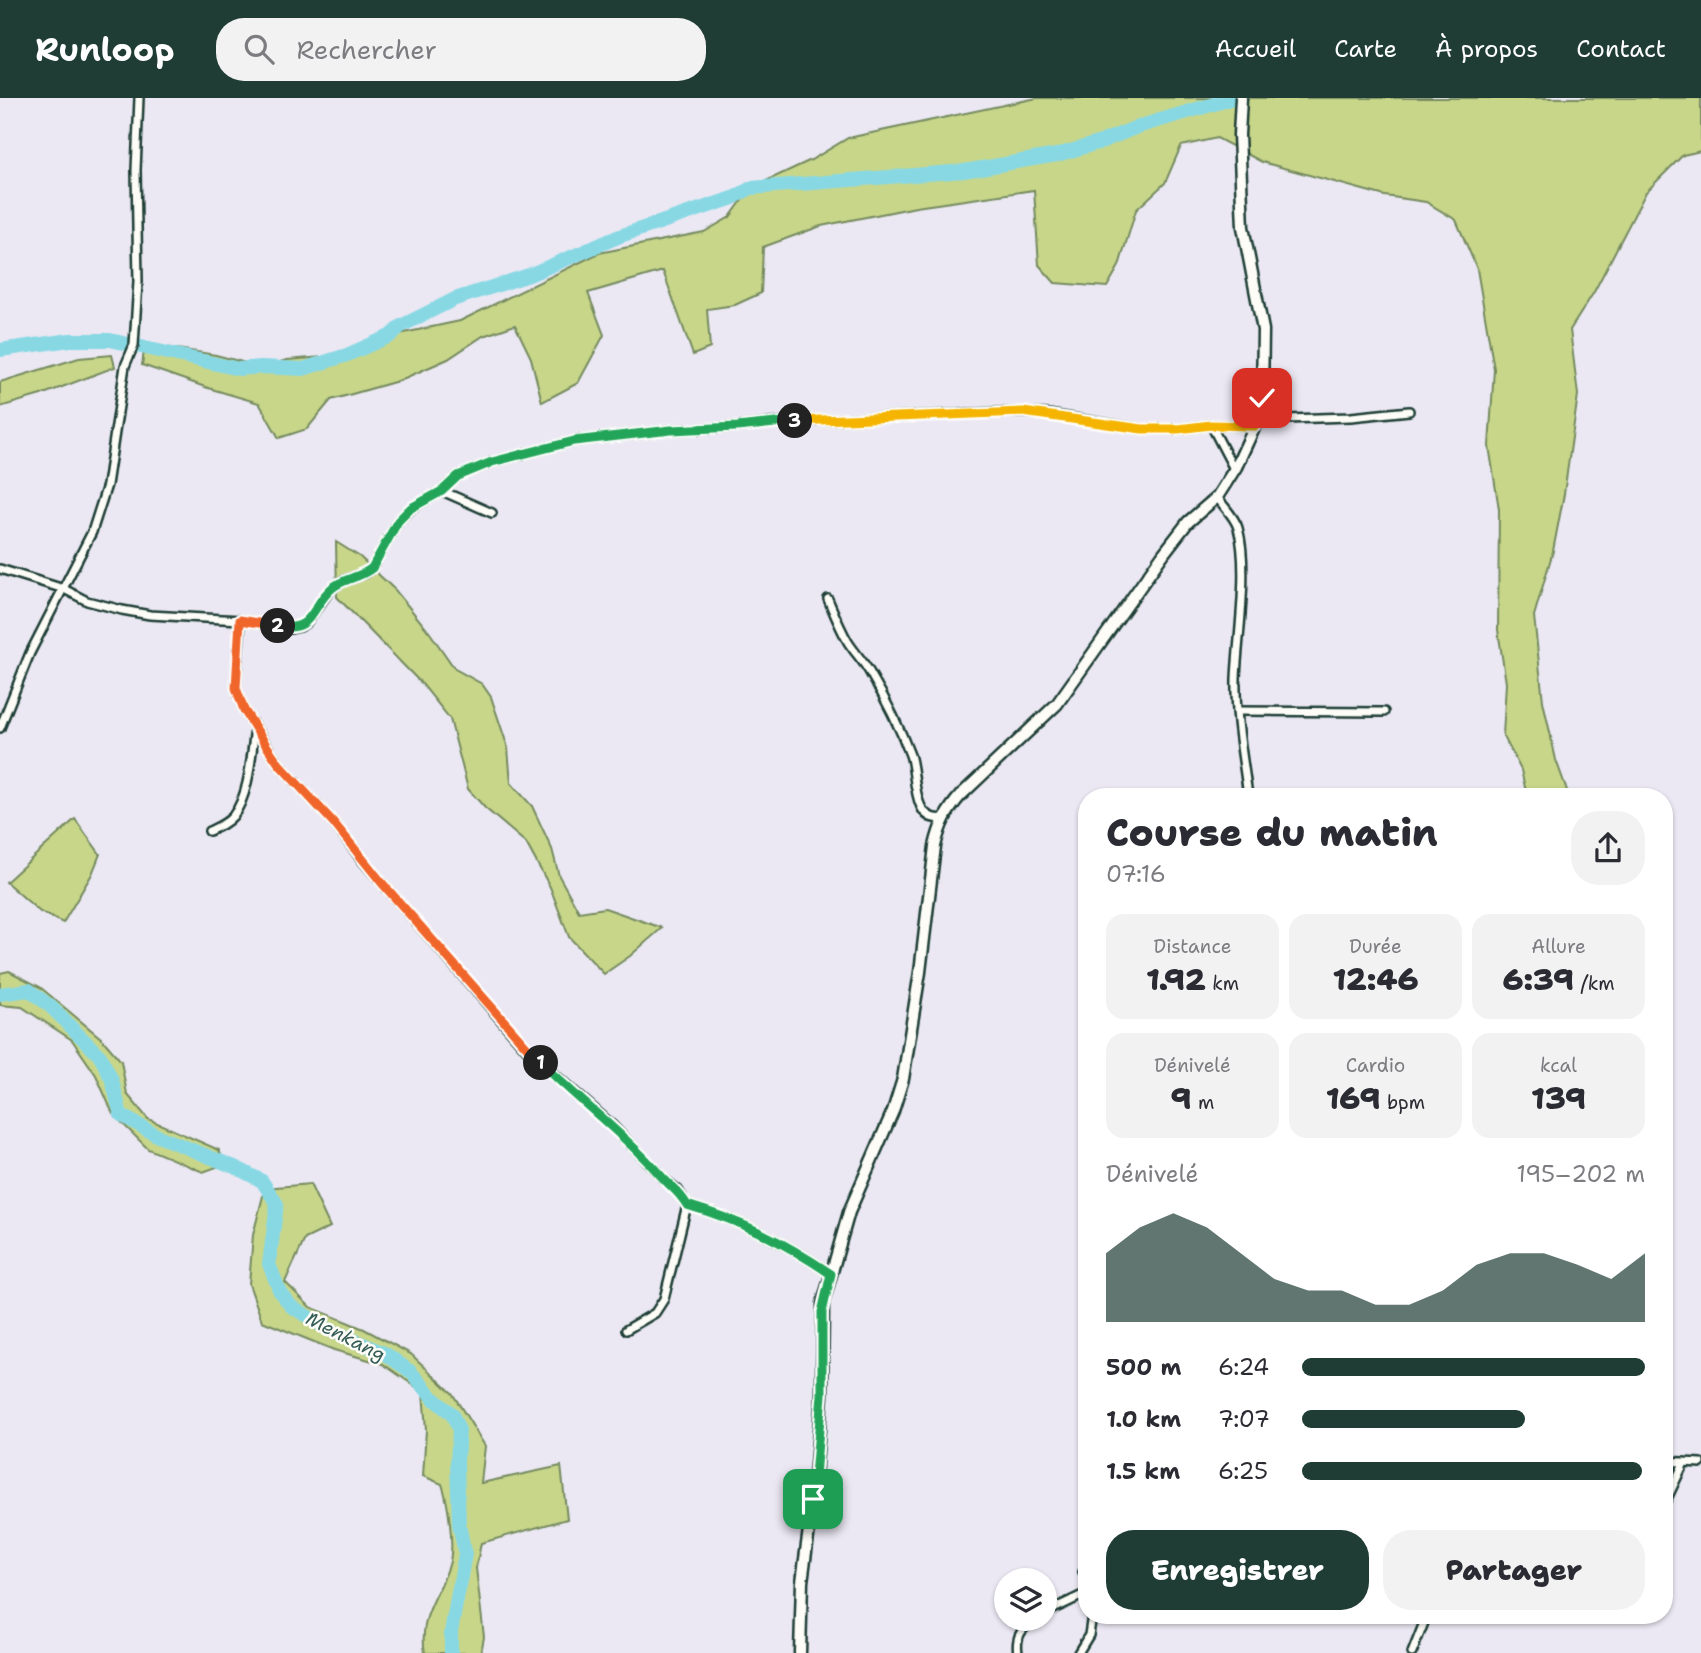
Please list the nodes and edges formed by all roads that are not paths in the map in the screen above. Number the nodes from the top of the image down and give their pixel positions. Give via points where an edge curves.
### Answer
1 (139, 98) edge
2 (1241, 98) edge
3 (1409, 411) dead end
4 (1256, 423) junction
5 (1211, 425) junction
6 (1228, 482) junction
7 (442, 491) junction
8 (1217, 497) junction
9 (492, 513) dead end
10 (0, 569) edge
11 (64, 589) junction
12 (828, 598) dead end
13 (240, 620) junction
14 (1237, 711) junction
15 (1384, 712) dead end
16 (255, 727) junction
17 (0, 728) edge
18 (1247, 788) edge
19 (943, 818) junction
20 (209, 831) dead end
21 (687, 1205) junction
22 (831, 1274) junction
23 (626, 1330) dead end
24 (1673, 1462) edge
25 (1687, 1463) junction
26 (1701, 1463) edge
27 (1701, 1471) edge
28 (1673, 1489) edge
29 (1078, 1598) edge
30 (1057, 1608) edge
31 (1091, 1624) edge
32 (1423, 1624) edge
33 (1022, 1631) edge
34 (800, 1653) edge
35 (1018, 1653) edge
36 (1078, 1653) edge
37 (1412, 1653) edge

1 - 11 street via 134,345 125,366 103,500
2 - 4 street via 1243,227 1263,330 1264,376
3 - 4 street
4 - 5 street
4 - 6 street
5 - 6 street via 1234,469
5 - 7 street via 1142,429 1023,412 671,430 542,448 472,469
6 - 8 street
7 - 9 street
7 - 13 street via 411,508 398,521 372,568 331,589 300,627
8 - 14 street via 1238,524 1241,541
8 - 19 street via 1188,522 1057,704 961,795
10 - 11 street
11 - 13 street via 122,610
11 - 17 street via 30,653
12 - 19 street via 904,741 922,809 933,818
13 - 16 street via 236,688
14 - 15 street
14 - 18 street
16 - 20 street via 244,790 234,814
16 - 21 street via 279,764 528,1051 618,1131 678,1190
19 - 22 street via 935,846 903,1079 849,1212
21 - 22 street via 748,1226
21 - 23 street via 664,1299 655,1313
22 - 34 street via 822,1312 822,1395 802,1582
24 - 25 street
25 - 26 street
25 - 27 street
25 - 28 street
29 - 30 street
31 - 36 street
32 - 37 street
33 - 35 street

